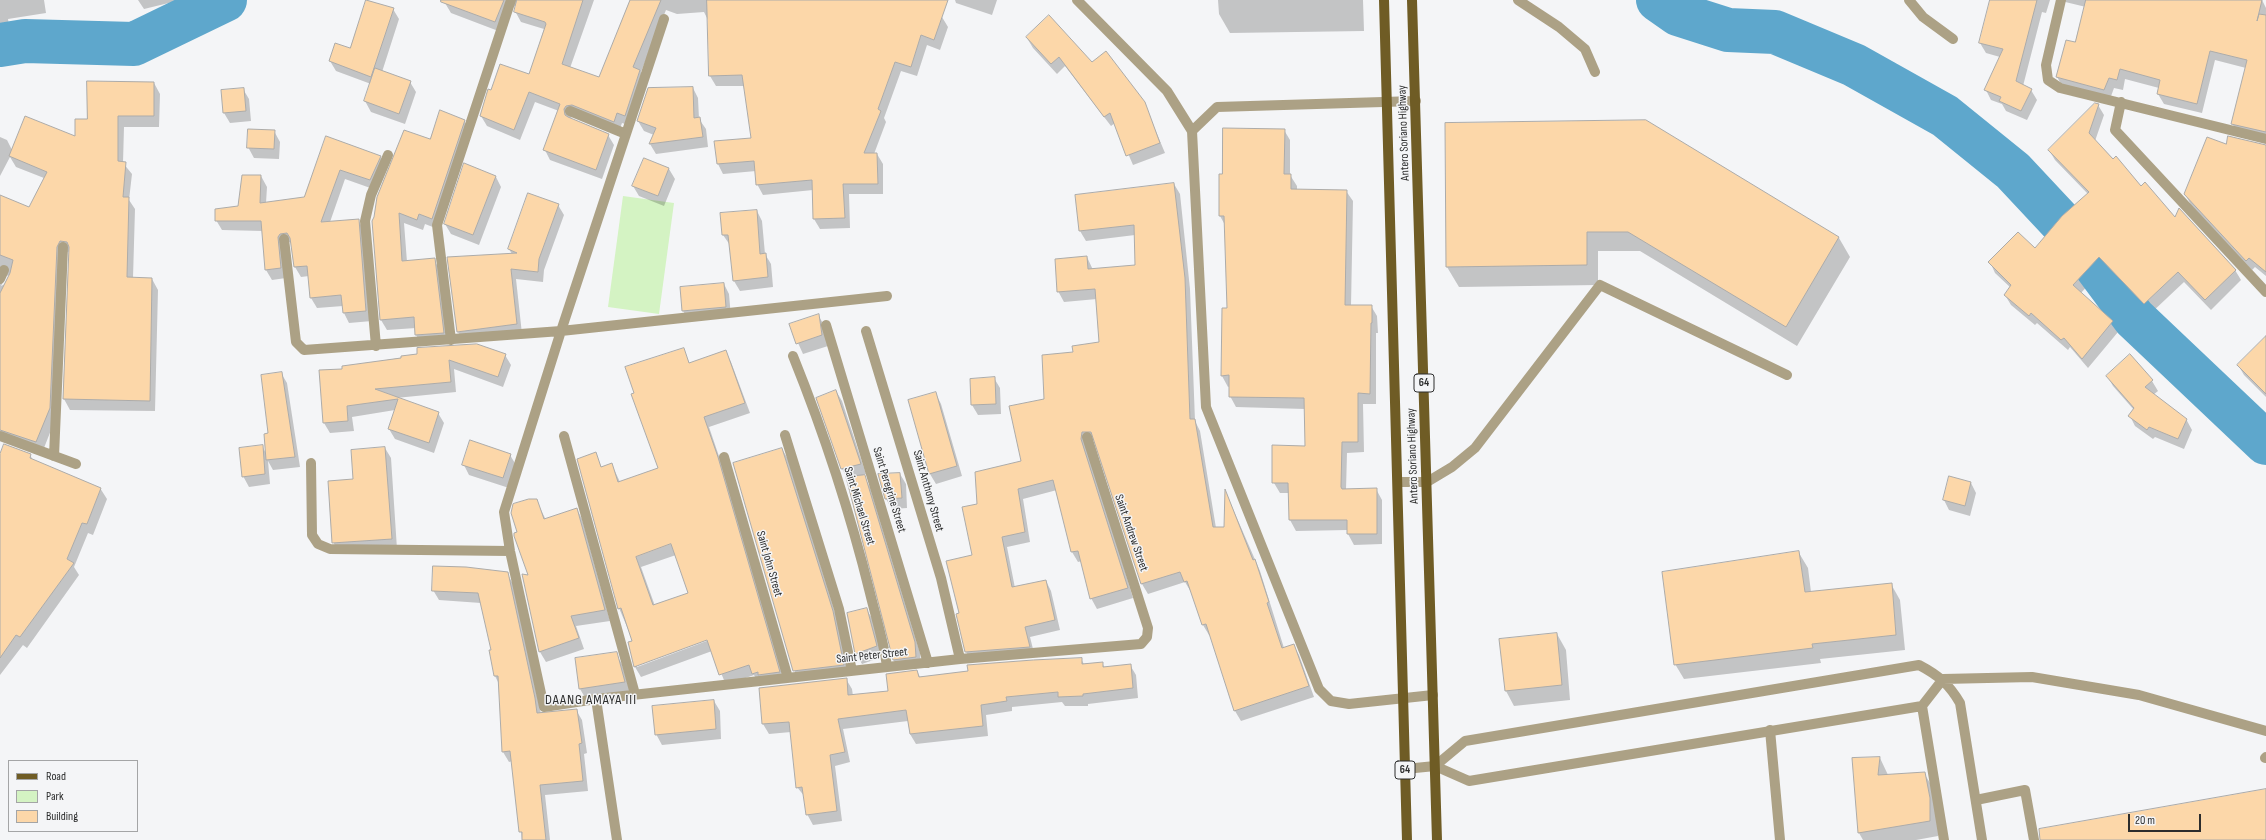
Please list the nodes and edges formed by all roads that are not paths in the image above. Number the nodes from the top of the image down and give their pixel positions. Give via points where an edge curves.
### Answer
1 (511, 0) edge
2 (1077, 0) edge
3 (1384, 0) edge
4 (1412, 0) edge
5 (1518, 0) edge
6 (1909, 0) edge
7 (2061, 0) edge
8 (664, 19) dead end
9 (1953, 39) dead end
10 (1595, 72) dead end
11 (1388, 100) junction
12 (1416, 100) junction
13 (2120, 102) junction
14 (570, 111) dead end
15 (1192, 131) junction
16 (626, 134) junction
17 (2266, 139) edge
18 (388, 155) dead end
19 (284, 239) dead end
20 (63, 247) dead end
21 (2266, 292) edge
22 (887, 296) dead end
23 (826, 325) dead end
24 (561, 331) junction
25 (866, 331) dead end
26 (451, 340) junction
27 (376, 346) junction
28 (794, 356) dead end
29 (1787, 375) dead end
30 (785, 435) dead end
31 (0, 436) edge
32 (564, 436) dead end
33 (1087, 437) dead end
34 (54, 456) junction
35 (724, 457) dead end
36 (311, 463) dead end
37 (76, 464) dead end
38 (1398, 482) junction
39 (1427, 482) junction
40 (510, 551) junction
41 (1147, 637) joint
42 (960, 659) junction
43 (928, 663) junction
44 (887, 667) junction
45 (852, 671) junction
46 (788, 678) junction
47 (1943, 679) junction
48 (635, 694) junction
49 (1433, 695) junction
50 (596, 699) junction
51 (1403, 699) junction
52 (1922, 706) junction
53 (1770, 730) junction
54 (2266, 731) edge
55 (1435, 766) junction
56 (1405, 769) junction
57 (1976, 800) junction
58 (617, 840) edge
59 (1407, 840) edge
60 (1437, 840) edge
61 (1780, 840) edge
62 (1944, 840) edge
63 (1982, 840) edge
64 (2034, 840) edge

1 - 26 street via 437,225
2 - 15 street via 1168,92
3 - 11 main road, Antero Soriano Highway / 64
4 - 12 main road, Antero Soriano Highway / 64
5 - 10 street via 1559,27 1585,49
6 - 9 street via 1923,17
7 - 13 street via 2046,65 2048,80 2060,88
8 - 16 street
11 - 12 street
11 - 15 street via 1217,107
11 - 38 main road, Antero Soriano Highway / 64
12 - 39 main road, Antero Soriano Highway / 64
13 - 17 street
13 - 21 street via 2115,130
14 - 16 street
15 - 51 street via 1206,407 1319,689 1331,701 1349,704
16 - 24 street
18 - 27 street via 371,195 365,221
19 - 27 street via 296,342 304,350
20 - 34 street
22 - 24 street
23 - 43 street, Saint Peregrine Street
24 - 26 street
24 - 40 street via 504,512
25 - 42 street, Saint Anthony Street via 941,578
26 - 27 street
28 - 44 street, Saint Michael Street via 828,448 852,525 882,634
29 - 39 street via 1600,285 1475,448 1452,467
30 - 45 street via 839,610
31 - 34 street
32 - 48 street
33 - 41 street, Saint Andrew Street via 1136,586 1148,628
34 - 37 street
35 - 46 street, Saint John Street
36 - 40 street via 312,535 318,544 330,549
38 - 39 street
38 - 51 main road, Antero Soriano Highway / 64
39 - 49 main road, Antero Soriano Highway / 64
40 - 50 street, Saint Peter Street via 544,708
41 - 42 street, Saint Peter Street via 1141,644
42 - 43 street, Saint Peter Street
43 - 44 street, Saint Peter Street
44 - 45 street, Saint Peter Street
45 - 46 street, Saint Peter Street
46 - 48 street, Saint Peter Street
47 - 52 street
47 - 54 street via 2032,677 2139,695
47 - 55 street via 1919,665 1465,741
47 - 57 street via 1960,702
48 - 50 street, Saint Peter Street
49 - 51 street
49 - 55 main road, Antero Soriano Highway / 64
50 - 58 street
51 - 56 main road, Antero Soriano Highway / 64
52 - 53 street
52 - 62 street
53 - 55 street via 1469,781
53 - 61 street
55 - 56 street
55 - 60 main road, Antero Soriano Highway / 64
56 - 59 main road, Antero Soriano Highway / 64
57 - 63 street
57 - 64 street via 2025,790

